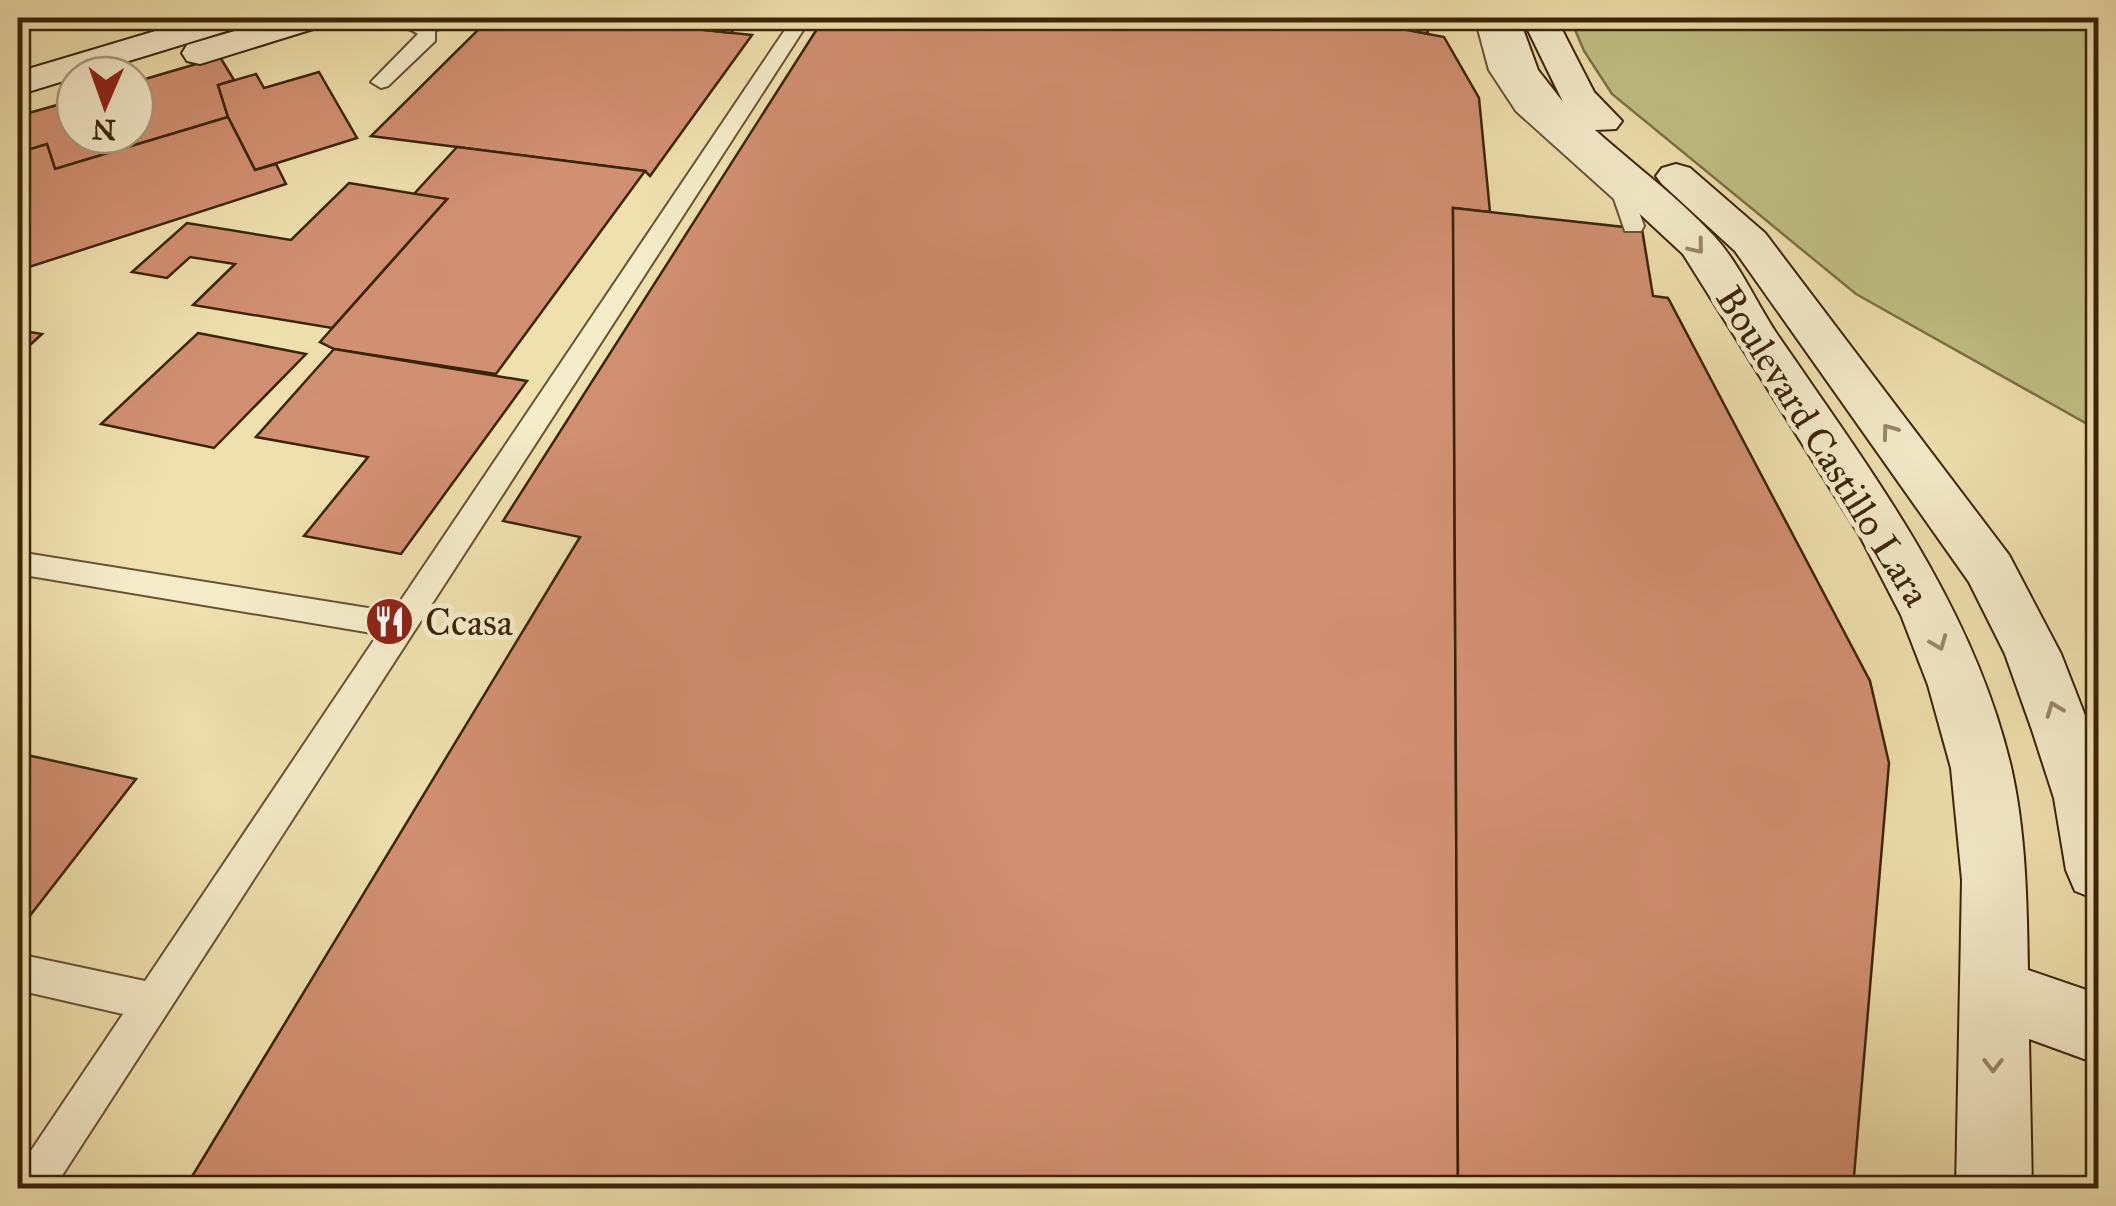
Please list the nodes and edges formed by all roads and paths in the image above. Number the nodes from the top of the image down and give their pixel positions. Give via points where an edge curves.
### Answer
1 (234, 18) edge
2 (314, 18) edge
3 (373, 18) edge
4 (471, 18) edge
5 (802, 18) edge
6 (1484, 18) edge
7 (1502, 18) edge
8 (1539, 18) edge
9 (424, 27) junction
10 (155, 67) edge
11 (381, 82) dead end
12 (18, 84) edge
13 (55, 98) edge
14 (18, 110) edge
15 (1633, 226) dead end
16 (18, 563) edge
17 (403, 626) junction
18 (2098, 870) edge
19 (18, 972) edge
20 (1993, 992) junction
21 (154, 1002) junction
22 (2098, 1029) edge
23 (30, 1188) edge
24 (1994, 1188) edge

1 - 12 street
2 - 10 street
3 - 9 lane
4 - 9 lane
5 - 17 lane
6 - 15 lane via 1499,70 1523,108 1624,198
7 -> 20 street, Boulevard Castillo Lara via 1520,70 1545,106 1700,246 1880,525 1928,614 1981,768 1994,880
18 -> 8 street, Boulevard Castillo Lara via 2085,798 2062,730 1990,570 1750,242 1578,97
9 - 11 lane via 428,37
13 - 14 street
16 - 17 lane
17 - 21 lane
19 - 21 lane
20 - 22 street
20 -> 24 street, Boulevard Castillo Lara
21 - 23 lane

